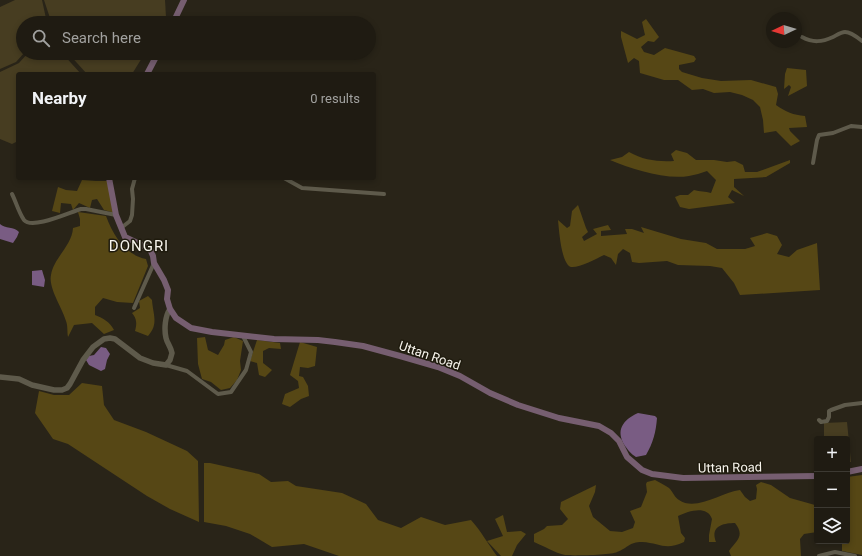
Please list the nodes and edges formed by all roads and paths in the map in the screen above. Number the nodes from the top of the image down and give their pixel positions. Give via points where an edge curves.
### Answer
1 (184, 0) edge
2 (176, 16) edge
3 (802, 37) dead end
4 (862, 41) edge
5 (154, 60) edge
6 (148, 72) edge
7 (862, 127) edge
8 (813, 163) dead end
9 (109, 180) edge
10 (134, 180) edge
11 (288, 180) edge
12 (12, 194) dead end
13 (384, 194) dead end
14 (116, 215) junction
15 (121, 228) junction
16 (154, 263) junction
17 (134, 308) dead end
18 (170, 309) junction
19 (243, 336) junction
20 (166, 365) junction
21 (0, 377) edge
22 (862, 403) edge
23 (819, 420) dead end
24 (862, 469) edge
25 (850, 471) edge
26 (814, 476) edge
27 (819, 556) edge
28 (855, 556) edge

1 - 2 main road
3 - 4 street via 809,41 818,41 845,32
5 - 6 main road
7 - 8 street via 851,126 833,134 819,135
9 - 14 main road
10 - 15 street via 130,221
11 - 13 street via 302,188
12 - 14 street via 23,220 29,223 40,223 81,209
14 - 15 main road
15 - 16 main road via 125,237 150,249
16 - 17 street
16 - 18 main road via 168,290
18 - 19 main road, Uttan Road via 176,318 191,328
18 - 20 street via 166,316 165,333 172,353
19 - 20 street via 251,352 246,370 231,392 218,394 187,371
19 - 26 main road, Uttan Road via 356,345 438,367 460,376 490,394 518,405 559,418 599,426 619,441 627,457 642,470 652,474 689,478
20 - 21 street via 140,358 110,338 93,347 70,384 62,390 32,385 19,378
22 - 23 street via 831,410 827,421
24 - 25 main road
27 - 28 street via 835,552

